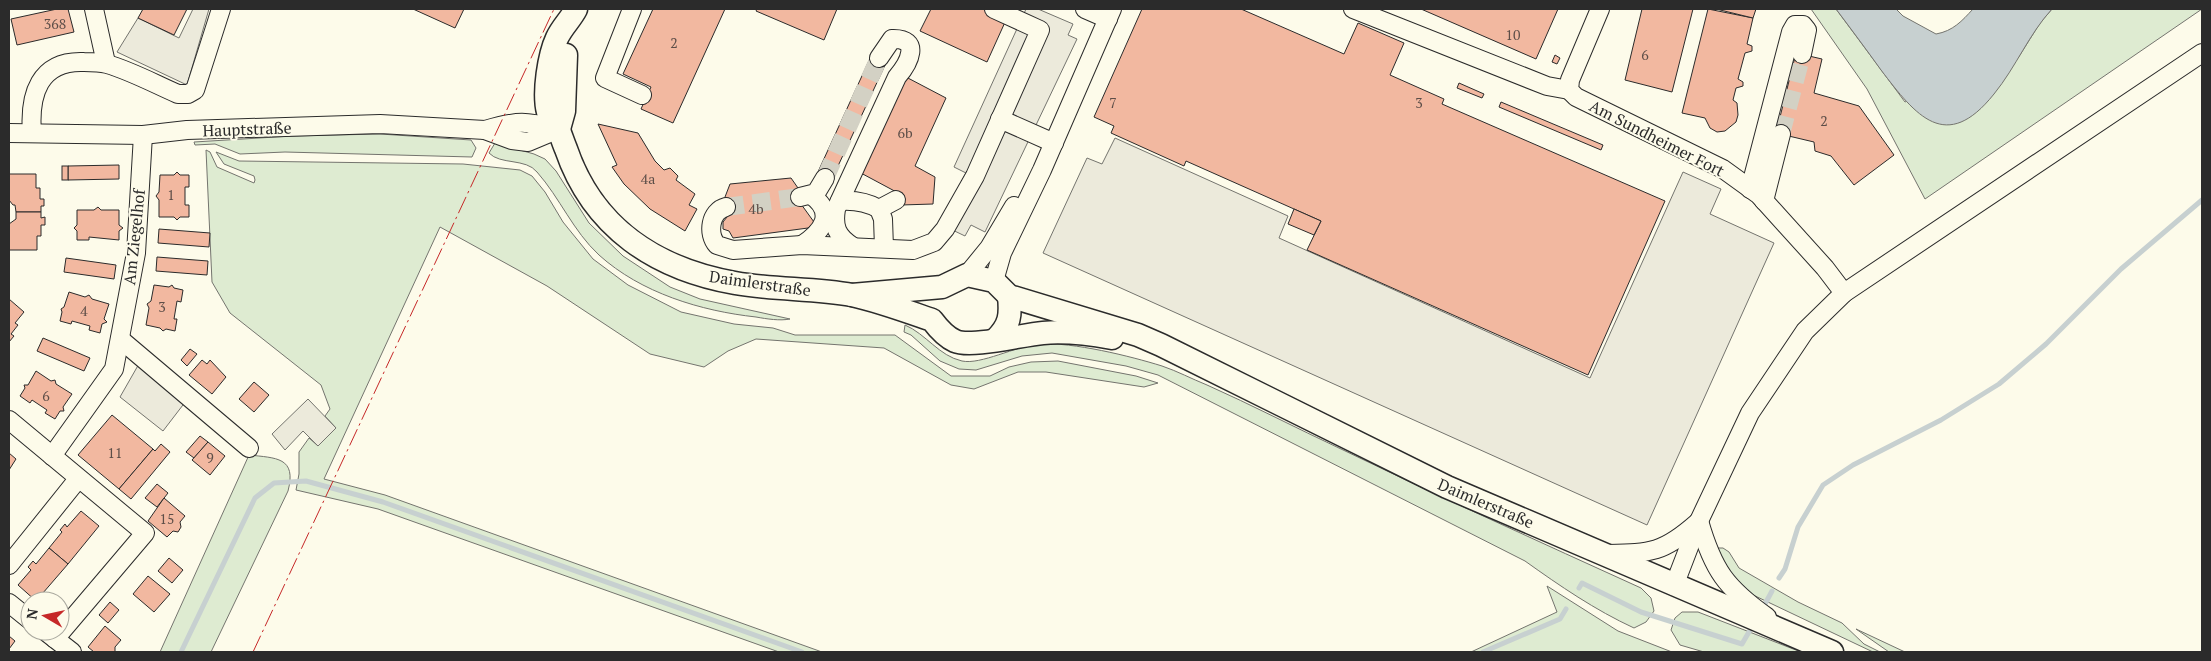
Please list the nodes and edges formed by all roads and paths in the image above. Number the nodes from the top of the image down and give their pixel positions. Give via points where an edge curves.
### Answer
1 (94, 9) edge
2 (221, 9) edge
3 (632, 9) edge
4 (994, 9) edge
5 (1085, 9) edge
6 (1353, 9) edge
7 (1600, 9) edge
8 (574, 13) edge
9 (1376, 13) edge
10 (1110, 14) edge
11 (2202, 53) edge
12 (1802, 54) tunnel mouth
13 (879, 58) tunnel mouth
14 (106, 63) junction
15 (1569, 90) junction
16 (642, 95) dead end
17 (1000, 119) junction
18 (559, 129) junction
19 (9, 133) edge
20 (32, 133) junction
21 (1781, 134) tunnel mouth
22 (143, 135) junction
23 (1054, 143) junction
24 (1042, 170) junction
25 (825, 178) tunnel mouth
26 (1750, 189) junction
27 (896, 200) dead end
28 (840, 201) junction
29 (1764, 201) junction
30 (726, 207) tunnel mouth
31 (880, 209) junction
32 (802, 244) junction
33 (852, 246) junction
34 (884, 248) junction
35 (967, 276) junction
36 (942, 287) junction
37 (1001, 289) junction
38 (1844, 293) junction
39 (852, 295) junction
40 (932, 320) junction
41 (120, 339) junction
42 (996, 339) junction
43 (1161, 345) junction
44 (9, 420) edge
45 (249, 448) dead end
46 (52, 456) junction
47 (78, 479) junction
48 (1699, 521) junction
49 (1606, 554) junction
50 (9, 565) edge
51 (1674, 586) junction
52 (9, 604) edge
53 (20, 612) edge
54 (70, 615) edge
55 (1792, 635) junction
56 (58, 641) edge
57 (1825, 649) edge
58 (72, 652) edge
59 (1845, 652) edge

1 - 14 street
2 - 14 street via 200,78 195,90 188,94 178,94
3 - 16 street via 605,78
4 - 17 street via 1040,30
5 - 10 street
6 - 9 street
7 - 15 street via 1570,80
8 - 18 main road via 565,61 564,111
9 - 15 street via 1547,86
10 - 23 street
11 - 38 street
12 - 26 street via 1807,30 1803,25 1795,25
13 - 28 street via 892,39 908,43 911,51
14 - 20 street via 69,61 41,79 33,95
15 - 26 street, Am Sundheimer Fort via 1576,97 1723,169
17 - 23 street
17 - 34 street via 955,213 934,242 913,250
18 - 22 street, Hauptstraße via 528,142 485,130 380,124 187,130
18 - 39 main road, Daimlerstraße via 569,159 586,192 610,222 643,250 693,273 736,284
19 - 20 street, Hauptstraße
20 - 22 street, Hauptstraße
21 - 29 street
22 - 41 street, Am Ziegelhof via 136,253
23 - 24 street
24 - 35 street via 1019,198 989,248
24 - 37 street via 1002,253
25 - 32 street via 820,187 805,196 822,205 825,215 822,227
26 - 29 street, Am Sundheimer Fort
27 - 31 street
28 - 31 street via 870,203
28 - 33 street via 834,220 836,232
29 - 38 street, Am Sundheimer Fort
30 - 32 street via 719,209 711,225 712,240 723,248 733,250
31 - 34 street
32 - 33 street via 834,248
33 - 34 street
35 - 36 main road, Daimlerstraße
35 - 37 main road, Daimlerstraße
36 - 39 main road, Daimlerstraße
36 - 40 main road via 933,303
37 - 42 main road via 1011,316 1006,329
37 - 43 main road, Daimlerstraße
38 - 48 street via 1805,331 1750,413
39 - 40 main road, Daimlerstraße
40 - 42 main road, Daimlerstraße via 954,341 973,345
41 - 45 street
41 - 46 street, Am Ziegelhof via 114,369
42 - 43 main road, Daimlerstraße via 1044,333 1083,334
43 - 49 main road, Daimlerstraße via 1447,487
44 - 46 street
46 - 47 street
47 - 50 street
47 - 54 street via 144,533 99,587
48 - 49 street via 1676,541 1658,550
48 - 51 street
48 - 55 street via 1707,548 1723,580 1741,599
49 - 51 main road, Daimlerstraße
51 - 55 main road, Daimlerstraße
52 - 53 street
55 - 57 main road, Daimlerstraße
56 - 58 street
57 - 59 main road, Daimlerstraße

